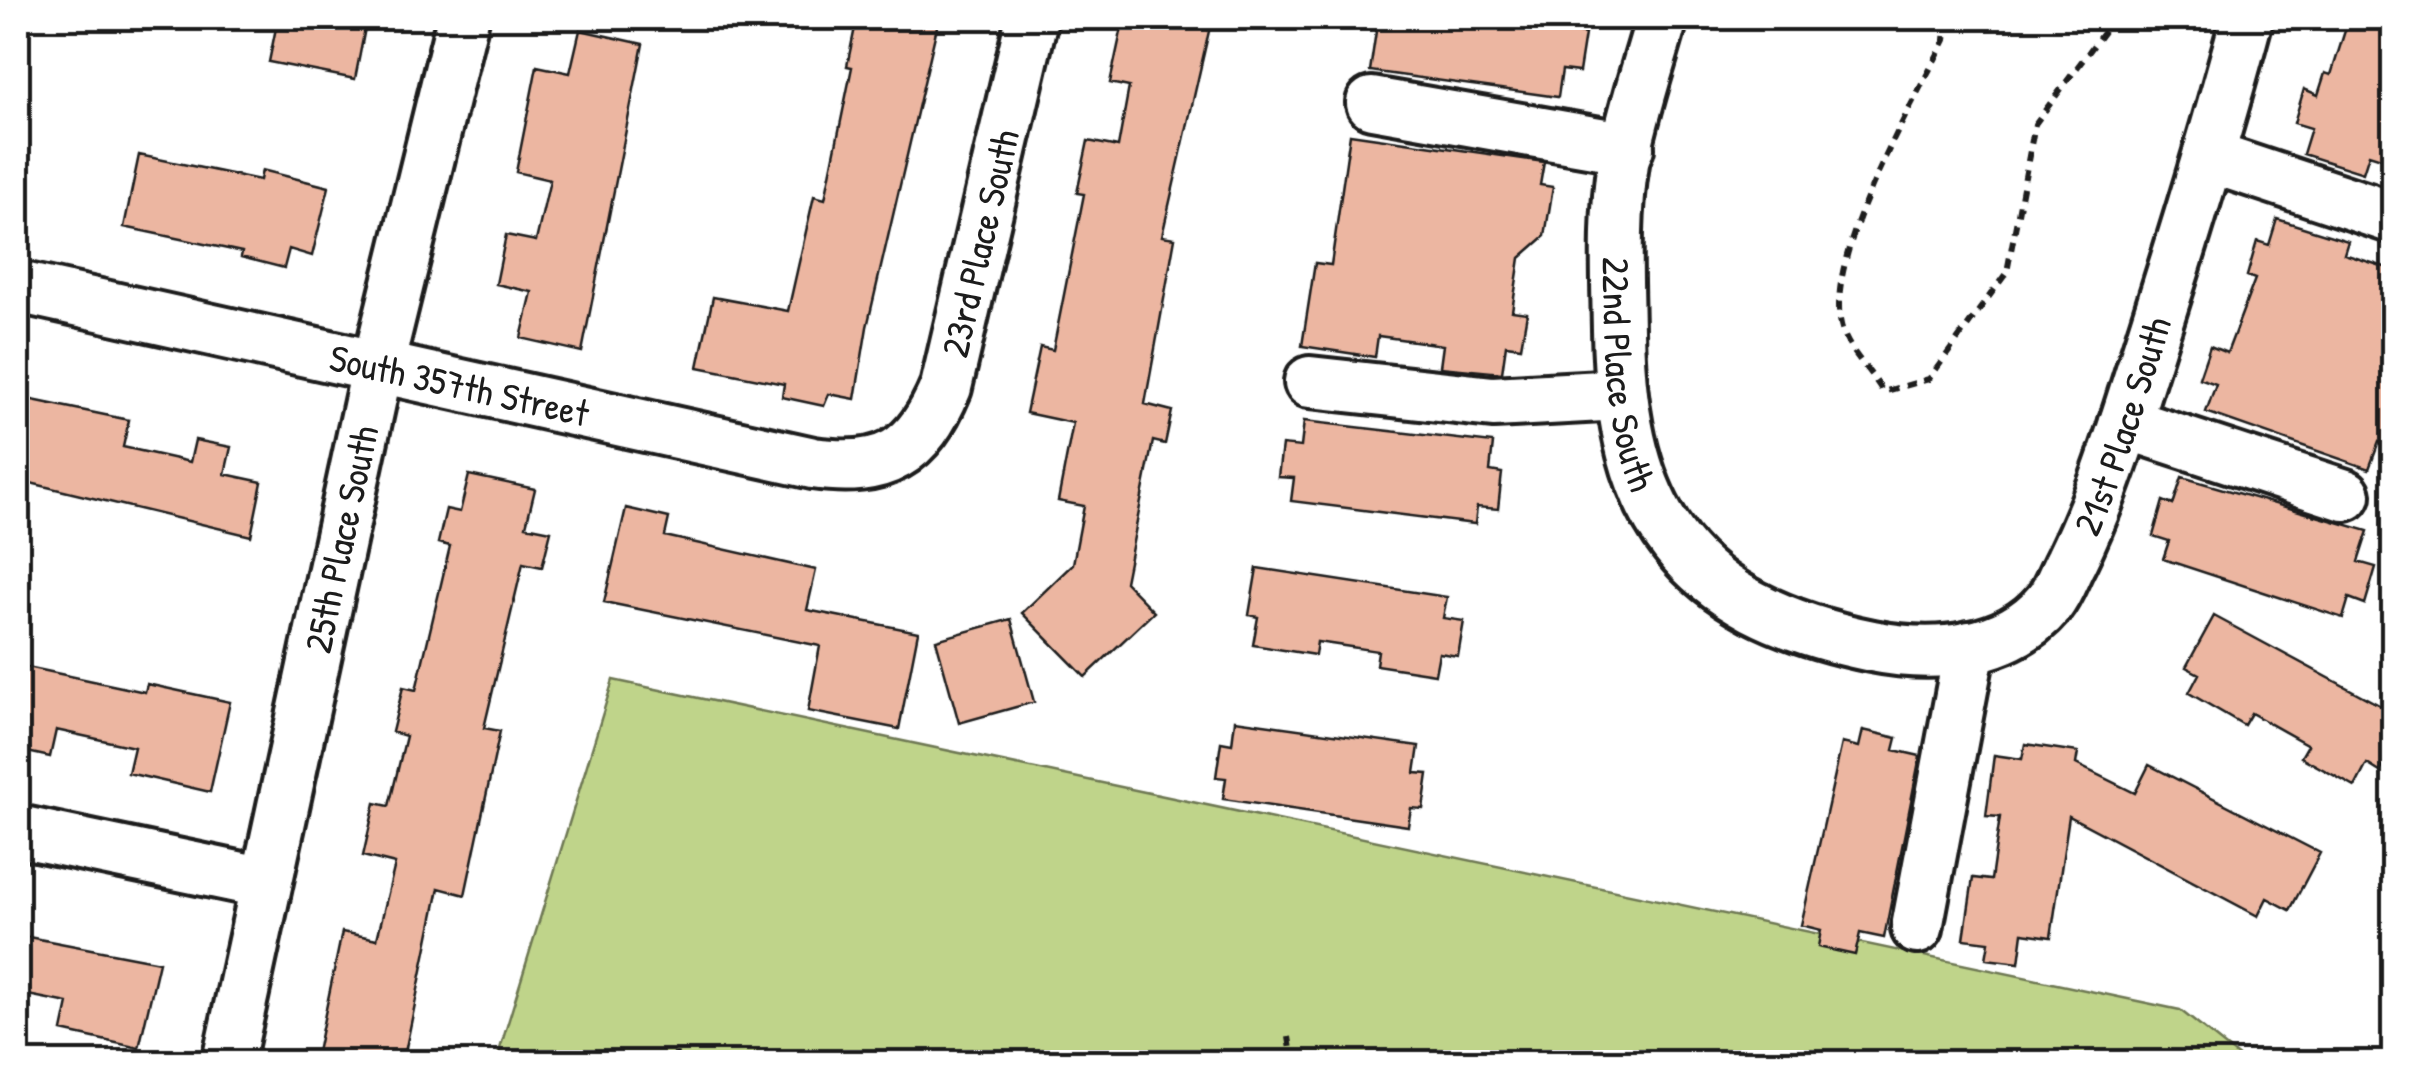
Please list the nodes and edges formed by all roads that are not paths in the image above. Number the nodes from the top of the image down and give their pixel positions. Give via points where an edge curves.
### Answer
1 (463, 18) edge
2 (1032, 18) edge
3 (1662, 18) edge
4 (2247, 18) edge
5 (1372, 103) dead end
6 (1628, 148) junction
7 (2210, 157) junction
8 (2394, 218) edge
9 (18, 287) edge
10 (378, 365) junction
11 (1310, 382) dead end
12 (1621, 396) junction
13 (2125, 423) junction
14 (900, 453) joint
15 (2345, 495) dead end
16 (1830, 637) joint
17 (1970, 647) junction
18 (18, 831) edge
19 (266, 883) junction
20 (1917, 928) dead end
21 (228, 1062) edge

1 - 10 street, 25th Place South
2 - 14 street, 23rd Place South via 946,387 925,430
3 - 6 street, 22nd Place South
4 - 7 street, 21st Place South
5 - 6 street
6 - 12 street, 22nd Place South via 1617,257
7 - 8 street
7 - 13 street, 21st Place South
9 - 10 street, South 357th Street
10 - 14 street, South 357th Street via 813,463 860,466
10 - 19 street, 25th Place South
11 - 12 street via 1493,402
12 - 16 street, 22nd Place South via 1633,466 1655,516 1682,550 1761,612
13 - 15 street
13 - 17 street, 21st Place South via 2101,500 2050,602 2026,624
16 - 17 street, 21st Place South via 1928,653
17 - 20 street
18 - 19 street
19 - 21 street, 25th Place South

